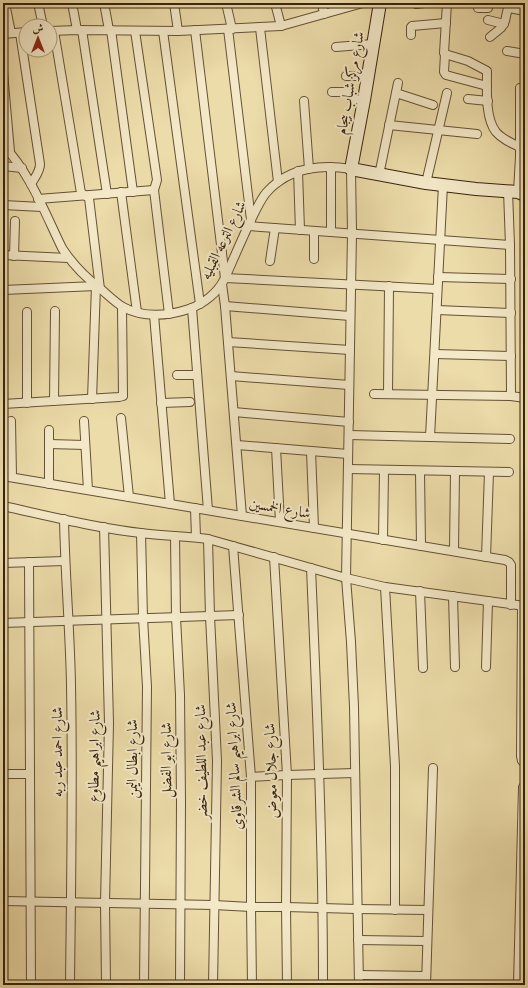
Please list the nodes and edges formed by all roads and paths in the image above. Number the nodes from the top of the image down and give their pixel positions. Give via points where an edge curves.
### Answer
1 (5, 3) edge
2 (38, 3) edge
3 (72, 3) edge
4 (104, 3) edge
5 (174, 3) edge
6 (226, 3) edge
7 (275, 3) edge
8 (322, 3) edge
9 (380, 3) edge
10 (447, 3) edge
11 (490, 3) edge
12 (357, 4) edge
13 (509, 6) edge
14 (478, 8) dead end
15 (525, 11) edge
16 (324, 14) junction
17 (41, 18) edge
18 (488, 20) dead end
19 (446, 23) junction
20 (504, 24) junction
21 (281, 26) junction
22 (260, 28) junction
23 (230, 29) junction
24 (79, 30) junction
25 (110, 30) junction
26 (195, 30) junction
27 (58, 31) edge
28 (135, 31) junction
29 (163, 31) junction
30 (178, 31) junction
31 (7, 33) edge
32 (18, 33) edge
33 (411, 35) dead end
34 (490, 37) dead end
35 (374, 44) junction
36 (336, 47) dead end
37 (507, 51) dead end
38 (445, 54) junction
39 (525, 54) edge
40 (26, 58) edge
41 (57, 58) edge
42 (3, 72) edge
43 (346, 76) dead end
44 (368, 76) junction
45 (398, 83) dead end
46 (487, 86) junction
47 (520, 88) dead end
48 (332, 92) dead end
49 (396, 93) junction
50 (447, 93) dead end
51 (468, 99) dead end
52 (364, 100) junction
53 (304, 101) dead end
54 (488, 101) junction
55 (433, 105) dead end
56 (389, 125) junction
57 (523, 128) edge
58 (439, 130) junction
59 (476, 134) dead end
60 (3, 145) edge
61 (520, 147) junction
62 (10, 152) junction
63 (523, 157) edge
64 (3, 166) edge
65 (331, 167) junction
66 (22, 168) junction
67 (309, 168) junction
68 (351, 169) junction
69 (298, 172) junction
70 (379, 175) junction
71 (278, 182) junction
72 (426, 183) junction
73 (31, 184) junction
74 (443, 186) junction
75 (154, 190) junction
76 (121, 192) junction
77 (133, 192) junction
78 (519, 192) edge
79 (107, 194) junction
80 (86, 195) junction
81 (38, 199) junction
82 (3, 205) edge
83 (42, 208) junction
84 (15, 221) dead end
85 (249, 224) junction
86 (275, 228) junction
87 (300, 230) junction
88 (314, 231) junction
89 (331, 232) junction
90 (352, 233) junction
91 (440, 240) junction
92 (510, 245) junction
93 (3, 255) edge
94 (14, 256) junction
95 (68, 258) junction
96 (314, 259) dead end
97 (270, 262) dead end
98 (438, 276) junction
99 (510, 279) junction
100 (224, 281) junction
101 (351, 284) junction
102 (390, 286) junction
103 (98, 287) junction
104 (438, 289) junction
105 (3, 290) edge
106 (196, 306) junction
107 (225, 306) junction
108 (122, 307) junction
109 (437, 310) junction
110 (27, 312) dead end
111 (55, 312) dead end
112 (137, 312) junction
113 (510, 313) junction
114 (169, 314) junction
115 (154, 315) junction
116 (350, 316) junction
117 (228, 342) junction
118 (350, 350) junction
119 (434, 354) junction
120 (511, 356) junction
121 (177, 375) dead end
122 (197, 375) junction
123 (231, 376) junction
124 (349, 384) junction
125 (374, 394) dead end
126 (388, 394) junction
127 (432, 395) junction
128 (511, 396) junction
129 (525, 398) edge
130 (92, 399) junction
131 (54, 401) junction
132 (190, 402) dead end
133 (27, 403) junction
134 (161, 403) junction
135 (3, 404) edge
136 (234, 412) junction
137 (121, 418) dead end
138 (12, 421) dead end
139 (84, 421) dead end
140 (349, 422) junction
141 (49, 430) dead end
142 (349, 435) junction
143 (430, 437) junction
144 (510, 439) dead end
145 (49, 444) junction
146 (85, 445) junction
147 (236, 445) junction
148 (276, 448) junction
149 (311, 451) junction
150 (348, 454) junction
151 (348, 469) junction
152 (384, 470) junction
153 (420, 470) junction
154 (455, 471) junction
155 (489, 472) junction
156 (509, 472) dead end
157 (3, 476) edge
158 (12, 477) junction
159 (49, 484) junction
160 (88, 490) junction
161 (129, 497) junction
162 (170, 504) junction
163 (3, 506) edge
164 (195, 508) junction
165 (208, 510) junction
166 (242, 516) junction
167 (64, 519) junction
168 (280, 522) junction
169 (104, 527) junction
170 (314, 528) junction
171 (141, 533) junction
172 (347, 534) junction
173 (175, 536) junction
174 (196, 537) junction
175 (208, 538) junction
176 (383, 540) junction
177 (233, 546) junction
178 (420, 546) junction
179 (454, 551) junction
180 (274, 557) junction
181 (486, 557) junction
182 (64, 561) junction
183 (29, 562) junction
184 (3, 563) edge
185 (311, 568) junction
186 (346, 578) junction
187 (385, 587) junction
188 (420, 592) junction
189 (453, 596) junction
190 (488, 602) junction
191 (511, 605) junction
192 (523, 606) edge
193 (239, 615) junction
194 (210, 616) junction
195 (176, 617) junction
196 (143, 618) junction
197 (69, 620) junction
198 (106, 620) junction
199 (30, 622) junction
200 (3, 623) edge
201 (455, 667) dead end
202 (486, 667) dead end
203 (423, 668) dead end
204 (524, 761) edge
205 (433, 768) dead end
206 (355, 773) junction
207 (3, 774) edge
208 (30, 774) junction
209 (319, 774) junction
210 (287, 775) junction
211 (251, 777) junction
212 (523, 787) dead end
213 (3, 902) edge
214 (31, 902) junction
215 (71, 902) junction
216 (106, 903) junction
217 (145, 904) junction
218 (180, 904) junction
219 (214, 905) junction
220 (251, 907) junction
221 (286, 907) junction
222 (323, 907) junction
223 (357, 909) junction
224 (394, 910) junction
225 (428, 910) junction
226 (358, 940) junction
227 (427, 941) junction
228 (359, 975) junction
229 (426, 981) edge
230 (31, 985) edge
231 (70, 985) edge
232 (106, 985) edge
233 (144, 985) edge
234 (180, 985) edge
235 (213, 985) edge
236 (252, 985) edge
237 (287, 985) edge
238 (323, 985) edge
239 (359, 985) edge
240 (518, 985) edge

1 - 31 street
2 - 17 street
3 - 24 street
4 - 25 street
5 - 30 street
6 - 23 street
7 - 21 street
8 - 16 street
9 - 35 main road, شارع مركز شباب بيجام
10 - 19 street
11 - 14 street via 488,8
12 - 16 street
13 - 15 street
13 - 20 street
16 - 21 street
18 - 20 street
19 - 33 street via 412,26
19 - 38 street
20 - 34 street
21 - 22 street
22 - 23 street
22 - 71 street
23 - 26 street
23 - 85 street
24 - 25 street
24 - 27 street
24 - 79 street
25 - 28 street
25 - 77 street
26 - 30 street
26 - 100 street
28 - 29 street
28 - 75 street via 157,180
29 - 30 street
29 - 106 street
31 - 32 street
35 - 36 street
35 - 44 main road, شارع مركز شباب بيجام
37 - 39 street
38 - 46 street via 468,61 487,71
38 - 46 street via 446,75
40 - 73 street via 40,164 38,174
41 - 80 street via 81,193
42 - 62 street
43 - 44 street
44 - 52 main road, شارع مركز شباب بيجام
45 - 49 street
46 - 54 street
47 - 57 street
48 - 52 street via 347,92 351,99
49 - 55 street
49 - 56 street
50 - 58 street
51 - 54 street
52 - 68 main road, شارع مركز شباب بيجام
53 - 67 street
54 - 61 street via 491,122 496,132
56 - 58 street
56 - 70 street
57 - 61 street
58 - 59 street
58 - 72 street
60 - 62 street, شارع الترعه القبليه
61 - 63 street
62 - 66 street, شارع الترعه القبليه
63 - 78 street
64 - 66 street
65 - 67 street, شارع الترعه القبليه
65 - 68 street, شارع الترعه القبليه
65 - 89 street
66 - 73 street, شارع الترعه القبليه
67 - 69 street, شارع الترعه القبليه
68 - 70 main road, شارع الترعه القبليه
68 - 90 street
69 - 71 street, شارع الترعه القبليه
69 - 87 street
70 - 72 main road, شارع الترعه القبليه
71 - 85 street, شارع الترعه القبليه via 257,206
72 - 74 main road, شارع الترعه القبليه
73 - 81 street, شارع الترعه القبليه
74 - 78 main road, شارع الترعه القبليه
74 - 91 street
75 - 77 street
75 - 114 street
76 - 77 street
76 - 79 street
76 - 112 street
78 - 92 street
79 - 80 street
80 - 81 street
80 - 103 street via 89,198
81 - 83 street, شارع الترعه القبليه
82 - 83 street
83 - 95 street, شارع الترعه القبليه
84 - 94 street
85 - 86 street
85 - 100 street, شارع الترعه القبليه
86 - 87 street
86 - 97 street
87 - 88 street
88 - 89 street
88 - 96 street
89 - 90 street
90 - 91 street
90 - 101 street
91 - 92 street
91 - 98 street
92 - 99 street
93 - 94 street
94 - 95 street
95 - 103 street, شارع الترعه القبليه
98 - 99 street
98 - 104 street
99 - 113 street
100 - 101 street
100 - 106 street, شارع الترعه القبليه via 217,290
100 - 107 street
101 - 102 street
101 - 116 street
102 - 104 street
102 - 126 street
103 - 105 street
103 - 108 street, شارع الترعه القبليه
103 - 130 street
104 - 109 street
106 - 114 street, شارع الترعه القبليه
106 - 122 street
107 - 116 street
107 - 117 street
108 - 112 street, شارع الترعه القبليه
108 - 130 street via 123,396
109 - 113 street
109 - 119 street
110 - 133 street
111 - 131 street
112 - 115 street, شارع الترعه القبليه
113 - 120 street
114 - 115 street, شارع الترعه القبليه
115 - 134 street
116 - 118 street
117 - 118 street
117 - 123 street
118 - 124 street
119 - 120 street
119 - 127 street
120 - 128 street
121 - 122 street
122 - 165 street
123 - 124 street
123 - 136 street
124 - 140 street
125 - 126 street
126 - 127 street
127 - 128 street
127 - 143 street
128 - 129 street
130 - 131 street
131 - 133 street
132 - 134 street
133 - 135 street
134 - 162 street
136 - 140 street
136 - 147 street
137 - 161 street
138 - 158 street
139 - 146 street
140 - 142 street
141 - 145 street
142 - 143 street
142 - 150 street
143 - 144 street
145 - 146 street
145 - 159 street
146 - 160 street
147 - 148 street
147 - 166 street
148 - 149 street
148 - 168 street
149 - 150 street
149 - 170 street
150 - 151 street
151 - 152 street
151 - 172 street
152 - 153 street
152 - 176 street
153 - 154 street
153 - 178 street
154 - 155 street
154 - 179 street
155 - 156 street
155 - 181 street
157 - 158 street, شارع الخمسين
158 - 159 street, شارع الخمسين
159 - 160 street, شارع الخمسين
160 - 161 street, شارع الخمسين
161 - 162 street, شارع الخمسين
162 - 164 street, شارع الخمسين
163 - 167 street
164 - 165 street, شارع الخمسين
164 - 174 street
165 - 166 street, شارع الخمسين
166 - 168 street, شارع الخمسين
167 - 169 street
167 - 182 street, شارع احمد عبد ربه
168 - 170 street, شارع الخمسين
169 - 171 street
169 - 198 street, شارع ابراهيم مطاوع
170 - 172 street, شارع الخمسين
171 - 173 street
171 - 196 street, شارع ابطال اليمن
172 - 176 street, شارع الخمسين
172 - 186 street
173 - 174 street
173 - 195 street, شارع ابو الفضل
174 - 175 street
175 - 177 street
175 - 194 street, شارع عبد اللطيف خضر
176 - 178 street, شارع الخمسين
177 - 180 street
177 - 193 street, شارع ابراهيم سالم الشرقاوى
178 - 179 street, شارع الخمسين
179 - 181 street, شارع الخمسين
180 - 185 street
180 - 210 street, شارع جلال معوض
181 - 191 street, شارع الخمسين via 510,563
182 - 183 street
182 - 197 street, شارع احمد عبد ربه
183 - 184 street
183 - 199 street
185 - 186 street
185 - 209 street
186 - 187 street
186 - 206 street via 354,692
187 - 188 street
187 - 224 street via 395,766
188 - 189 street
188 - 203 street
189 - 190 street
189 - 201 street
190 - 191 street
190 - 202 street
191 - 192 street
192 - 204 street via 520,756
193 - 194 street
193 - 211 street, شارع ابراهيم سالم الشرقاوى
194 - 195 street
194 - 219 street, شارع عبد اللطيف خضر via 217,761
195 - 196 street
195 - 218 street, شارع ابو الفضل via 180,695
196 - 198 street
196 - 217 street, شارع ابطال اليمن via 147,687
197 - 198 street
197 - 199 street
197 - 215 street, شارع احمد عبد ربه
198 - 216 street, شارع ابراهيم مطاوع via 109,724
199 - 200 street
199 - 208 street
205 - 225 street
206 - 209 street
206 - 223 street
207 - 208 street
208 - 214 street
209 - 210 street
209 - 222 street
210 - 211 street
210 - 221 street, شارع جلال معوض
211 - 220 street, شارع ابراهيم سالم الشرقاوى
212 - 240 street
213 - 214 street
214 - 215 street
214 - 230 street
215 - 216 street
215 - 231 street, شارع احمد عبد ربه
216 - 217 street
216 - 232 street, شارع ابراهيم مطاوع
217 - 218 street
217 - 233 street, شارع ابطال اليمن
218 - 219 street
218 - 234 street, شارع ابو الفضل
219 - 220 street
219 - 235 street, شارع عبد اللطيف خضر
220 - 221 street
220 - 236 street, شارع ابراهيم سالم الشرقاوى
221 - 222 street
221 - 237 street, شارع جلال معوض
222 - 223 street
222 - 238 street
223 - 224 street
223 - 226 street
224 - 225 street
225 - 227 street
226 - 227 street
226 - 228 street
227 - 229 street
228 - 229 street
228 - 239 street

